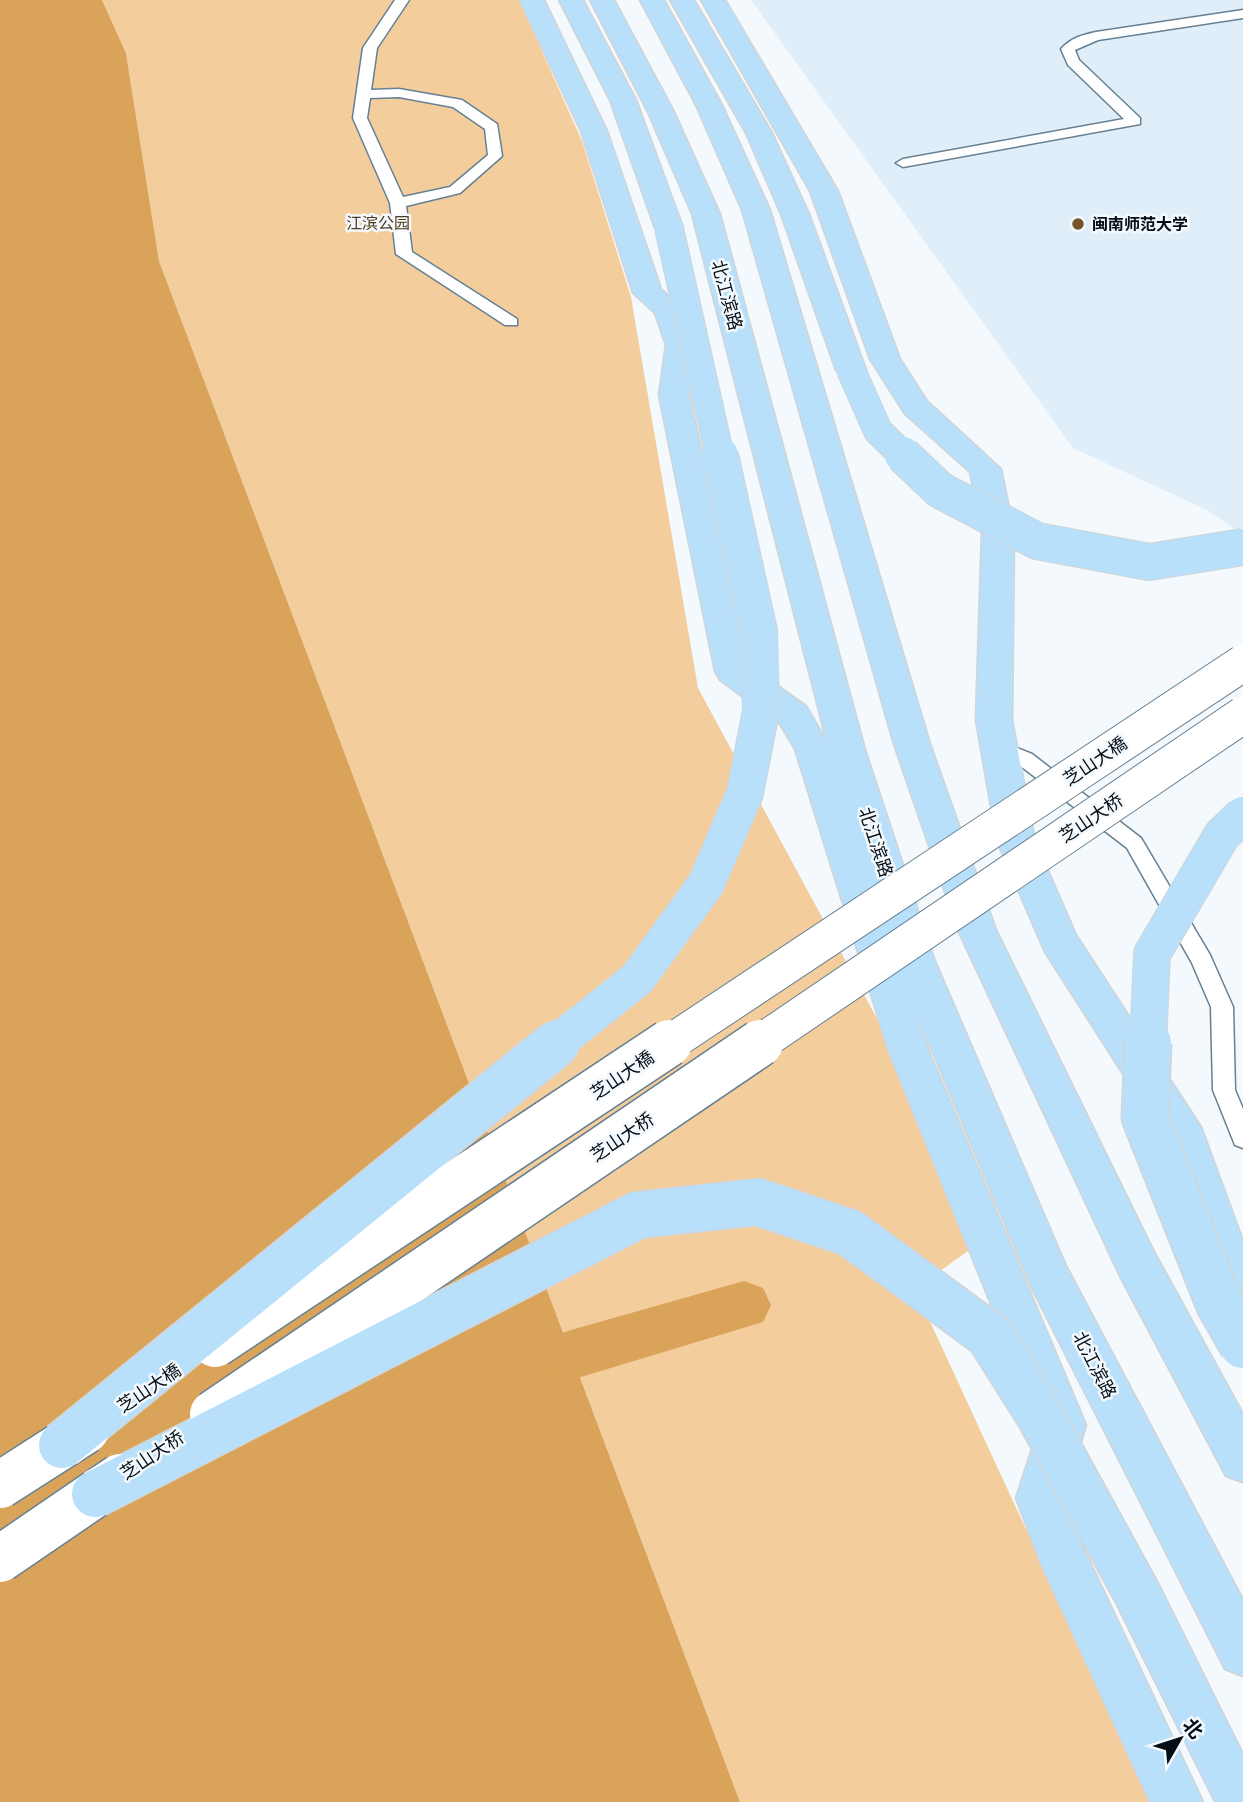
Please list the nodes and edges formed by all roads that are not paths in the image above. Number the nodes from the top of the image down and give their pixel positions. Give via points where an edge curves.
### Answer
1 (402, 0) edge
2 (532, 0) edge
3 (570, 0) edge
4 (602, 0) edge
5 (652, 0) edge
6 (682, 0) edge
7 (713, 0) edge
8 (1243, 14) edge
9 (363, 94) junction
10 (903, 163) dead end
11 (398, 203) junction
12 (511, 322) dead end
13 (1243, 547) edge
14 (1243, 663) edge
15 (1243, 715) edge
16 (997, 747) junction
17 (1243, 815) edge
18 (1240, 1135) edge
19 (1243, 1289) edge
20 (1243, 1345) edge
21 (62, 1445) junction
22 (1243, 1460) edge
23 (0, 1485) edge
24 (95, 1494) junction
25 (0, 1559) edge
26 (1243, 1651) edge
27 (1177, 1802) edge
28 (1241, 1802) edge

1 - 9 lane via 370,48
2 - 27 main road via 594,131 648,293 668,309 681,345 674,395 732,671 793,715 813,749 909,1052 1063,1425 1040,1497 1059,1549
3 - 21 main road, bridge via 623,100 668,228 759,631 761,710 745,793 706,884 637,979
4 - 26 main road, 北江滨路 via 661,111 706,214 847,750 914,960 1048,1274
5 - 22 main road via 709,106 756,210 912,744 977,930 1138,1264
6 - 13 main road, bridge via 759,133 878,431 940,490 1037,541 1149,562
7 - 16 main road via 824,191 886,359 916,407 985,469 998,533
8 - 10 lane via 1096,36 1068,49 1073,62 1135,121
9 - 11 lane via 360,118
9 - 11 lane via 399,93 457,103 492,127 495,156 455,190
11 - 12 lane via 404,254
14 - 21 street, 芝山大橋, bridge
15 - 24 street, 芝山大桥, bridge
16 - 18 lane via 1025,759 1134,844 1202,961 1222,1007 1224,1090
16 - 19 main road via 1016,841 1059,941 1180,1127 1232,1271
17 - 20 main road, bridge via 1222,835 1152,954 1145,1118 1219,1303
21 - 23 street, 芝山大橋, bridge
24 - 25 street, 芝山大桥, bridge
24 - 28 main road, bridge via 638,1215 758,1202 850,1233 989,1335 1040,1416 1137,1593

